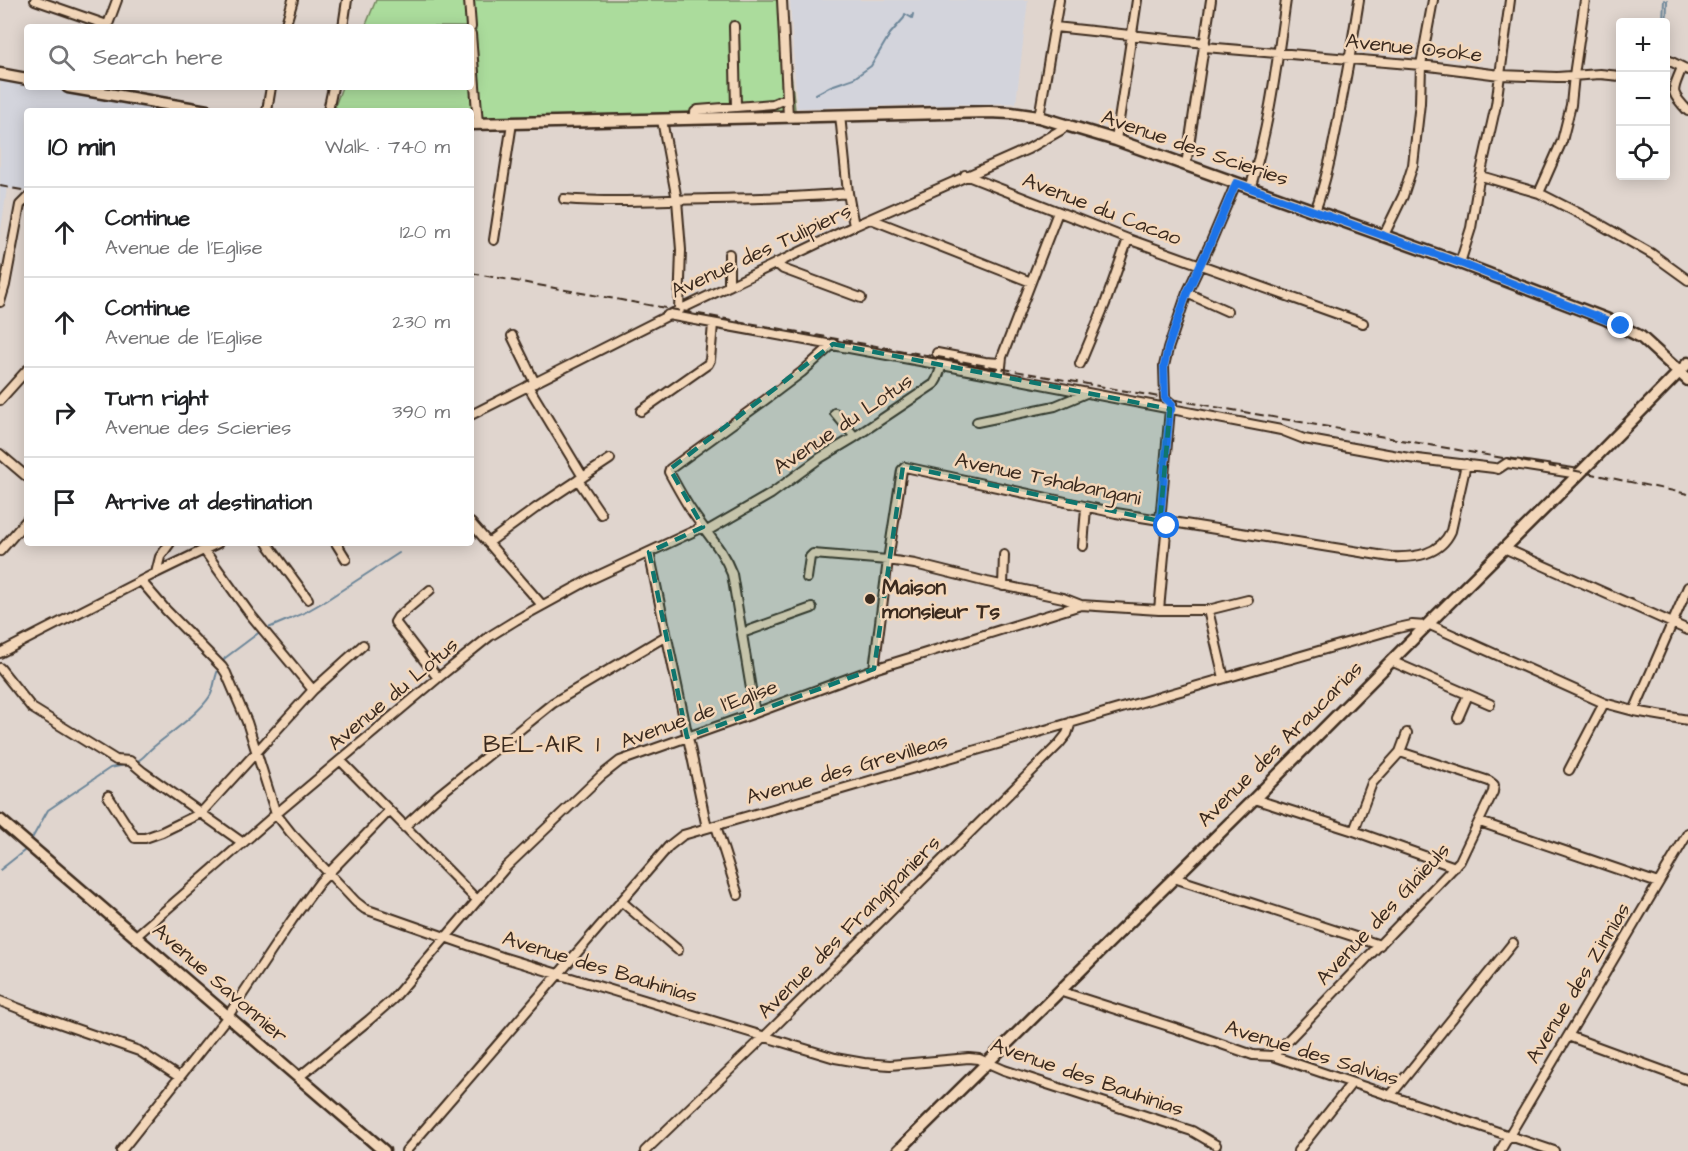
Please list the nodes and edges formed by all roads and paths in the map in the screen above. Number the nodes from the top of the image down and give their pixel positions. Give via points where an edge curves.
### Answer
1 (117, 0) edge
2 (293, 0) edge
3 (347, 0) edge
4 (469, 0) edge
5 (782, 0) edge
6 (1059, 0) edge
7 (1137, 0) edge
8 (1211, 0) edge
9 (1286, 0) edge
10 (1359, 0) edge
11 (1433, 0) edge
12 (1510, 0) edge
13 (1586, 0) edge
14 (39, 1) edge
15 (102, 24) edge
16 (108, 24) edge
17 (286, 24) edge
18 (343, 24) edge
19 (471, 24) edge
20 (734, 26) dead end
21 (1055, 27) junction
22 (1131, 36) junction
23 (1205, 45) junction
24 (1279, 53) junction
25 (1350, 60) junction
26 (1670, 62) edge
27 (1421, 65) junction
28 (1685, 69) edge
29 (0, 74) edge
30 (1500, 75) junction
31 (1574, 75) junction
32 (1616, 76) edge
33 (24, 78) edge
34 (97, 90) edge
35 (270, 90) edge
36 (332, 90) edge
37 (473, 90) edge
38 (787, 98) junction
39 (736, 106) junction
40 (191, 108) edge
41 (268, 108) edge
42 (329, 108) edge
43 (1688, 111) edge
44 (840, 115) junction
45 (788, 116) junction
46 (1039, 117) junction
47 (695, 119) junction
48 (662, 120) junction
49 (512, 123) junction
50 (475, 124) edge
51 (1068, 124) junction
52 (1116, 140) junction
53 (1186, 165) junction
54 (965, 175) junction
55 (1481, 176) junction
56 (1236, 183) junction
57 (1250, 189) junction
58 (848, 193) junction
59 (1539, 194) junction
60 (564, 199) dead end
61 (677, 200) junction
62 (24, 201) edge
63 (1315, 211) junction
64 (1058, 212) junction
65 (871, 219) junction
66 (854, 226) junction
67 (1383, 237) junction
68 (1128, 239) junction
69 (494, 240) dead end
70 (729, 254) dead end
71 (776, 263) junction
72 (1460, 263) junction
73 (1200, 265) junction
74 (1688, 280) edge
75 (1030, 282) junction
76 (729, 286) junction
77 (1187, 293) junction
78 (861, 298) dead end
79 (0, 302) edge
80 (679, 310) junction
81 (1227, 311) dead end
82 (668, 315) junction
83 (1363, 323) dead end
84 (713, 324) junction
85 (512, 336) dead end
86 (833, 344) junction
87 (937, 352) dead end
88 (1000, 363) junction
89 (1688, 363) edge
90 (1080, 364) dead end
91 (942, 365) junction
92 (24, 373) edge
93 (1679, 373) junction
94 (1000, 376) junction
95 (1688, 380) edge
96 (532, 384) junction
97 (1086, 393) junction
98 (0, 400) edge
99 (1171, 409) junction
100 (641, 411) dead end
101 (474, 413) edge
102 (835, 413) dead end
103 (977, 422) dead end
104 (855, 437) junction
105 (0, 454) edge
106 (610, 459) dead end
107 (1466, 464) junction
108 (24, 474) edge
109 (1579, 474) junction
110 (580, 478) junction
111 (1086, 508) junction
112 (601, 514) dead end
113 (1164, 521) junction
114 (24, 523) edge
115 (474, 527) edge
116 (705, 529) junction
117 (488, 543) junction
118 (168, 546) edge
119 (211, 546) edge
120 (269, 546) edge
121 (338, 546) edge
122 (1083, 546) dead end
123 (204, 549) junction
124 (1504, 549) junction
125 (0, 551) edge
126 (649, 552) junction
127 (1004, 555) dead end
128 (346, 559) dead end
129 (888, 560) junction
130 (156, 573) junction
131 (807, 578) dead end
132 (141, 581) junction
133 (1003, 586) junction
134 (1688, 587) edge
135 (430, 590) dead end
136 (308, 598) dead end
137 (1248, 600) dead end
138 (542, 605) junction
139 (1081, 605) junction
140 (812, 608) dead end
141 (1159, 610) junction
142 (1208, 610) junction
143 (1672, 623) junction
144 (1427, 625) junction
145 (1688, 630) edge
146 (742, 633) junction
147 (666, 636) junction
148 (363, 645) dead end
149 (0, 653) edge
150 (1391, 661) junction
151 (0, 668) edge
152 (874, 669) junction
153 (438, 678) junction
154 (1224, 678) junction
155 (313, 690) junction
156 (1468, 695) junction
157 (1604, 702) junction
158 (1490, 704) dead end
159 (1634, 711) junction
160 (755, 713) junction
161 (1458, 718) dead end
162 (1688, 720) edge
163 (1071, 722) junction
164 (1407, 733) dead end
165 (687, 737) junction
166 (257, 752) junction
167 (1400, 752) junction
168 (341, 761) junction
169 (1569, 770) dead end
170 (108, 796) dead end
171 (1254, 799) junction
172 (388, 811) junction
173 (201, 813) junction
174 (276, 814) junction
175 (0, 820) edge
176 (1480, 822) junction
177 (716, 826) junction
178 (404, 827) junction
179 (707, 828) junction
180 (1354, 831) junction
181 (1687, 838) edge
182 (243, 843) junction
183 (1455, 867) junction
184 (329, 872) junction
185 (1174, 878) junction
186 (1658, 883) junction
187 (738, 895) dead end
188 (477, 900) junction
189 (621, 901) junction
190 (136, 936) junction
191 (445, 938) junction
192 (1513, 943) dead end
193 (1380, 945) junction
194 (678, 950) dead end
195 (558, 974) junction
196 (1059, 992) junction
197 (0, 1000) edge
198 (228, 1016) junction
199 (765, 1036) junction
200 (1568, 1036) junction
201 (1273, 1056) junction
202 (987, 1063) junction
203 (179, 1077) junction
204 (299, 1077) junction
205 (1688, 1080) edge
206 (1351, 1084) junction
207 (1390, 1096) junction
208 (1508, 1136) junction
209 (1216, 1145) dead end
210 (122, 1151) edge
211 (384, 1151) edge
212 (406, 1151) edge
213 (645, 1151) edge
214 (898, 1151) edge
215 (1298, 1151) edge
216 (1500, 1151) edge
217 (1554, 1151) edge

1 - 16 street
2 - 17 street
3 - 18 street
4 - 19 street
5 - 38 street
6 - 21 street
7 - 22 street
8 - 23 street
9 - 24 street
10 - 25 street
11 - 27 street
12 - 30 street
13 - 31 street
14 - 15 street
20 - 39 street
21 - 22 street, Avenue Osoke
21 - 46 street
22 - 23 street, Avenue Osoke
22 - 52 street
23 - 24 street, Avenue Osoke
23 - 53 street
24 - 25 street, Avenue Osoke
24 - 57 street
25 - 27 street, Avenue Osoke
25 - 63 street
26 - 28 street
27 - 30 street, Avenue Osoke
27 - 67 street via 1413,165
28 - 43 street via 1674,94
29 - 33 street
30 - 31 street, Avenue Osoke
30 - 55 street
31 - 32 street, Avenue Osoke
31 - 59 street via 1562,141
34 - 40 street
35 - 41 street
36 - 42 street
37 - 50 street
38 - 39 street via 773,104
38 - 45 street
39 - 47 street via 698,110
44 - 45 street, Avenue des Scieries
44 - 46 street, Avenue des Scieries via 989,112
44 - 58 street
45 - 47 street, Avenue des Scieries
46 - 51 street, Avenue des Scieries
47 - 48 street, Avenue des Scieries
48 - 49 street, Avenue des Scieries
48 - 61 street
49 - 50 street, Avenue des Scieries
49 - 69 street
51 - 52 street, Avenue des Scieries
51 - 54 street, Avenue des Tulipiers via 1028,148
52 - 53 street, Avenue des Scieries
53 - 56 street, Avenue des Scieries
54 - 64 street, Avenue du Cacao
54 - 65 street, Avenue des Tulipiers
55 - 59 street
55 - 72 street
56 - 57 street, Avenue des Scieries
56 - 73 street
57 - 63 street, Avenue des Scieries
58 - 61 street
58 - 66 street
59 - 74 street via 1652,254
60 - 61 street
61 - 80 street via 681,250
62 - 79 street
63 - 67 street, Avenue des Scieries
64 - 68 street, Avenue du Cacao
64 - 75 street
65 - 66 street, Avenue des Tulipiers
65 - 75 street
66 - 71 street, Avenue des Tulipiers
67 - 72 street, Avenue des Scieries
68 - 73 street, Avenue du Cacao
68 - 90 street
70 - 76 street
71 - 76 street, Avenue des Tulipiers
71 - 78 street
72 - 93 street, Avenue des Scieries via 1621,326 1649,343
73 - 77 street
73 - 83 street, Avenue du Cacao
75 - 88 street
76 - 80 street, Avenue des Tulipiers
77 - 81 street
77 - 99 street via 1165,356 1165,398 1172,404
80 - 82 street, Avenue des Tulipiers
82 - 84 street
82 - 96 street, Avenue des Tulipiers
84 - 86 street
84 - 100 street via 708,364
85 - 96 street
86 - 91 street
86 - 116 street via 802,372 672,466 669,472
87 - 88 street
88 - 94 street
89 - 93 street, Avenue des Araucarias
91 - 94 street
91 - 104 street, Avenue du Lotus via 934,384
92 - 98 street
93 - 95 street, Avenue des Scieries
93 - 109 street, Avenue des Araucarias
94 - 97 street
96 - 101 street, Avenue des Tulipiers
96 - 110 street
97 - 99 street
97 - 103 street via 1055,406
99 - 107 street via 1281,430 1304,439
99 - 113 street
102 - 104 street
104 - 116 street, Avenue du Lotus via 771,494
105 - 108 street
106 - 110 street
107 - 109 street via 1498,468 1507,463
107 - 113 street, Avenue Tshabangani via 1448,536 1441,546 1421,555 1391,557
109 - 124 street, Avenue des Araucarias
110 - 112 street
110 - 117 street
111 - 113 street, Avenue Tshabangani
111 - 122 street
111 - 129 street, Avenue Tshabangani via 907,467 902,470
113 - 141 street
114 - 125 street
115 - 117 street
116 - 126 street, Avenue du Lotus
116 - 146 street via 732,574
117 - 138 street
118 - 130 street
119 - 123 street
120 - 136 street
121 - 128 street
123 - 130 street
123 - 155 street
124 - 143 street
124 - 144 street, Avenue des Araucarias
126 - 138 street, Avenue du Lotus
126 - 147 street
127 - 133 street
129 - 131 street via 813,554
129 - 133 street
129 - 152 street, Avenue Tshabangani
130 - 132 street
132 - 149 street
132 - 166 street, Avenue des Bauhinias via 222,667 238,697
133 - 139 street
134 - 143 street
135 - 153 street via 394,622
137 - 142 street
138 - 153 street, Avenue du Lotus via 490,636
139 - 141 street
139 - 152 street, Avenue de l'Eglise
140 - 146 street
141 - 142 street
142 - 154 street
143 - 145 street
143 - 159 street
144 - 150 street, Avenue des Araucarias
144 - 154 street, Avenue des Grevilleas via 1398,628
144 - 157 street
146 - 160 street
147 - 165 street
147 - 178 street via 553,703
148 - 155 street
150 - 156 street
150 - 171 street, Avenue des Araucarias
151 - 173 street via 38,712 116,760 131,762
152 - 160 street, Avenue de l'Eglise
153 - 168 street, Avenue du Lotus
154 - 163 street, Avenue des Grevilleas
155 - 166 street
156 - 158 street
156 - 161 street
157 - 159 street
157 - 169 street
159 - 162 street
160 - 165 street, Avenue de l'Eglise
163 - 177 street, Avenue des Grevilleas
163 - 199 street, Avenue des Frangipaniers via 1059,744
164 - 167 street
165 - 179 street
165 - 188 street, Avenue de l'Eglise via 615,765 538,836
166 - 173 street
166 - 174 street, Avenue des Bauhinias
167 - 176 street, Avenue des Glaïeuls via 1492,783 1494,790
167 - 180 street via 1372,783
168 - 172 street
168 - 174 street, Avenue du Lotus
170 - 173 street via 135,838 162,832
171 - 180 street
171 - 185 street, Avenue des Araucarias
172 - 178 street
172 - 184 street
173 - 182 street
174 - 182 street, Avenue du Lotus
174 - 184 street, Avenue des Bauhinias
175 - 190 street, Avenue Savonnier
176 - 183 street, Avenue des Glaïeuls
176 - 186 street
177 - 179 street, Avenue des Grevilleas
177 - 187 street
178 - 188 street
179 - 189 street, Avenue des Grevilleas via 673,842
180 - 183 street
181 - 186 street, Avenue des Zinnias
182 - 190 street, Avenue du Lotus
183 - 193 street, Avenue des Glaïeuls
184 - 191 street, Avenue des Bauhinias via 365,909
184 - 198 street
185 - 193 street
185 - 196 street, Avenue des Araucarias
186 - 200 street, Avenue des Zinnias
188 - 191 street, Avenue de l'Eglise
189 - 194 street
189 - 195 street, Avenue des Grevilleas
190 - 198 street, Avenue Savonnier
191 - 195 street, Avenue des Bauhinias
191 - 204 street, Avenue de l'Eglise via 382,1009
192 - 207 street
193 - 201 street, Avenue des Glaïeuls
195 - 199 street, Avenue des Bauhinias
195 - 212 street, Avenue des Grevilleas
196 - 201 street, Avenue des Salvias via 1253,1055
196 - 202 street, Avenue des Araucarias
197 - 203 street via 139,1051
198 - 203 street
198 - 204 street, Avenue Savonnier
199 - 202 street, Avenue des Bauhinias via 864,1063 969,1058
199 - 213 street, Avenue des Frangipaniers
200 - 205 street
200 - 208 street, Avenue des Zinnias
201 - 206 street, Avenue des Salvias
202 - 209 street, Avenue des Bauhinias via 1192,1131
202 - 214 street, Avenue des Araucarias
203 - 210 street
204 - 211 street, Avenue Savonnier
206 - 207 street, Avenue des Salvias
206 - 215 street
207 - 208 street, Avenue des Salvias
208 - 216 street, Avenue des Zinnias
208 - 217 street, Avenue des Salvias

